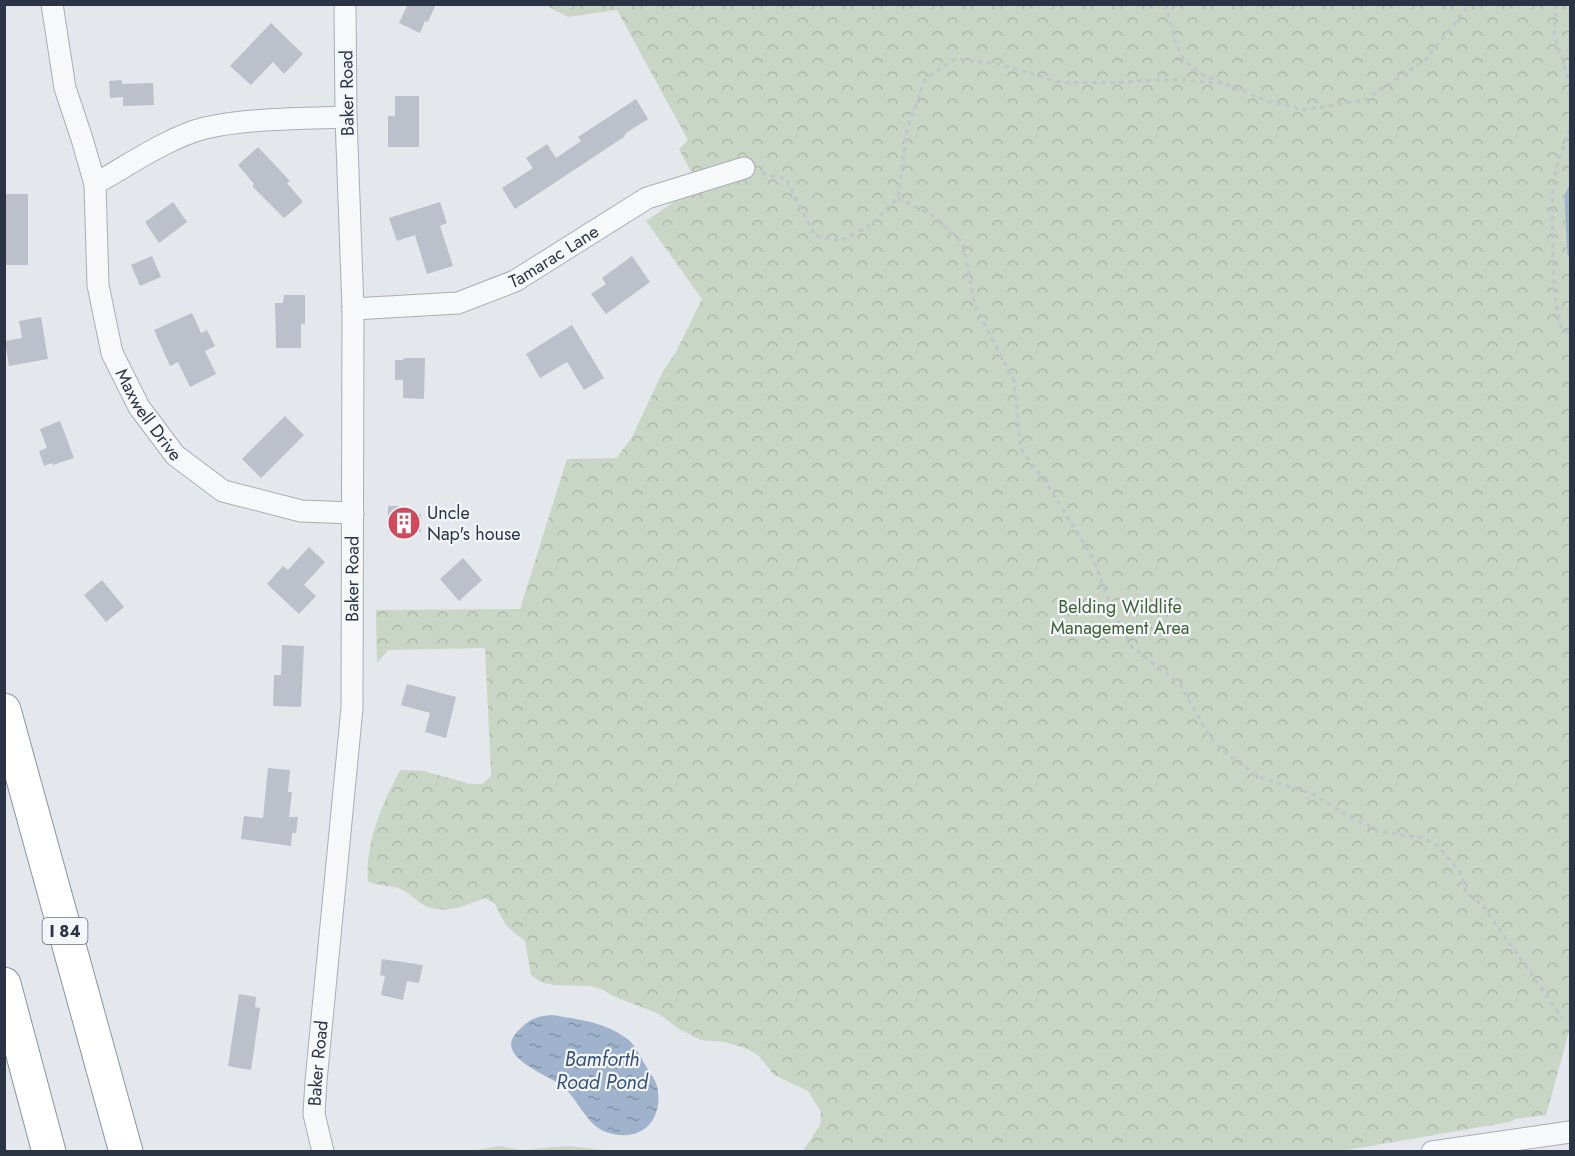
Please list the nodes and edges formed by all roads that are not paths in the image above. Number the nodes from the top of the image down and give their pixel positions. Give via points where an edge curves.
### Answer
1 (52, 4) edge
2 (345, 4) edge
3 (346, 117) junction
4 (744, 168) road end
5 (94, 184) junction
6 (353, 309) junction
7 (353, 513) junction
8 (4, 710) edge
9 (4, 984) edge
10 (1570, 1132) edge
11 (49, 1152) edge
12 (126, 1152) edge
13 (323, 1152) edge
14 (1432, 1152) edge

1 - 5 street, Maxwell Drive via 65,88
2 - 3 street, Baker Road
3 - 5 street via 238,123 203,129 164,145
3 - 6 street, Baker Road
4 - 6 street, Tamarac Lane via 647,198 515,281 458,303
5 - 7 street, Maxwell Drive via 98,285 112,353 139,407 175,455 223,491 302,510
6 - 7 street, Baker Road
7 - 13 street, Baker Road via 352,708 314,1114
8 - 12 highway, I 84
9 - 11 highway
10 - 14 street

